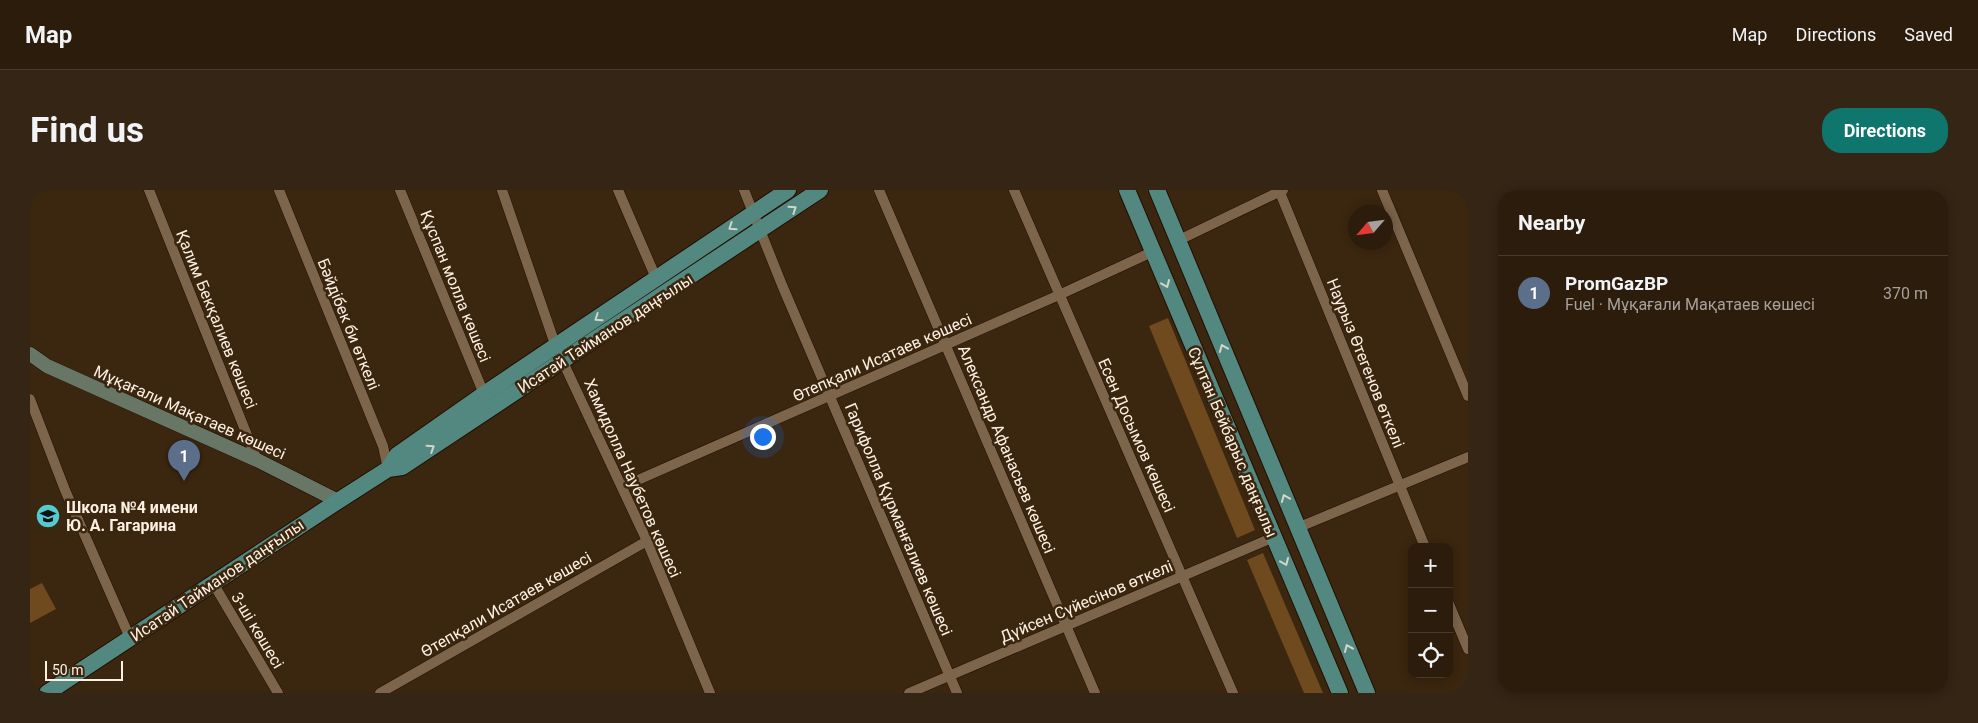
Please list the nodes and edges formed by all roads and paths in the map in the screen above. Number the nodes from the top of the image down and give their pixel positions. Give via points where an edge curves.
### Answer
1 (149, 190) edge
2 (279, 190) edge
3 (400, 190) edge
4 (502, 190) edge
5 (618, 190) edge
6 (744, 190) edge
7 (788, 190) edge
8 (820, 190) edge
9 (879, 190) edge
10 (1014, 190) edge
11 (1127, 190) edge
12 (1157, 190) edge
13 (1382, 190) edge
14 (1281, 191) edge
15 (753, 213) junction
16 (760, 231) junction
17 (1179, 240) junction
18 (1152, 252) junction
19 (656, 278) junction
20 (1060, 295) junction
21 (946, 345) junction
22 (30, 354) edge
23 (559, 354) junction
24 (484, 394) junction
25 (830, 396) junction
26 (1468, 396) edge
27 (30, 399) edge
28 (1468, 457) edge
29 (257, 460) junction
30 (388, 470) junction
31 (1399, 485) junction
32 (622, 487) junction
33 (338, 501) junction
34 (1297, 528) junction
35 (1274, 537) junction
36 (647, 540) junction
37 (1423, 543) edge
38 (1182, 576) junction
39 (213, 583) junction
40 (1453, 613) edge
41 (1066, 626) junction
42 (130, 638) junction
43 (1468, 649) edge
44 (950, 675) junction
45 (56, 690) edge
46 (278, 693) edge
47 (380, 693) edge
48 (710, 693) edge
49 (909, 693) edge
50 (957, 693) edge
51 (1095, 693) edge
52 (1233, 693) edge
53 (1340, 693) edge
54 (1367, 693) edge

1 - 29 street, Қалим Бекқалиев көшесі
2 - 30 street, Бәйдібек би өткелі via 383,446
3 - 24 street, Құспан молла көшесі
4 - 23 street, Хамидолла Наубетов көшесі
5 - 19 street
6 - 15 street, Гарифолла Құрманғалиев көшесі
7 - 15 main road, Исатай Тайманов даңғылы
16 -> 8 main road, Исатай Тайманов даңғылы
9 - 21 street, Александр Афанасьев көшесі
10 - 20 street, Есен Досымов көшесі
11 - 18 main road, Сұлтан Бейбарыс даңғылы
12 - 17 main road, Сұлтан Бейбарыс даңғылы
13 - 26 street
14 - 17 street
14 - 31 street, Наурыз Өтегенов өткелі
15 - 16 street, Гарифолла Құрманғалиев көшесі
15 -> 19 main road, Исатай Тайманов даңғылы
16 - 23 main road, Исатай Тайманов даңғылы
16 - 25 street, Гарифолла Құрманғалиев көшесі
34 -> 17 main road, Сұлтан Бейбарыс даңғылы
18 - 20 street, Өтепқали Исатаев көшесі
18 -> 35 main road, Сұлтан Бейбарыс даңғылы
19 -> 23 main road, Исатай Тайманов даңғылы
20 - 21 street, Өтепқали Исатаев көшесі
20 - 38 street, Есен Досымов көшесі
21 - 25 street, Өтепқали Исатаев көшесі
21 - 41 street, Александр Афанасьев көшесі
22 - 29 street, Мұқағали Мақатаев көшесі via 47,366
23 - 24 main road, Исатай Тайманов даңғылы
30 -> 23 main road, Исатай Тайманов даңғылы via 402,467
23 - 32 street, Хамидолла Наубетов көшесі
24 - 30 main road, Исатай Тайманов даңғылы via 397,455
25 - 32 street, Өтепқали Исатаев көшесі
25 - 44 street, Гарифолла Құрманғалиев көшесі
27 - 42 street via 65,490
28 - 31 street
29 - 33 street, Мұқағали Мақатаев көшесі
30 - 33 main road, Исатай Тайманов даңғылы
31 - 34 street
31 - 37 street, Наурыз Өтегенов өткелі
32 - 36 street, Хамидолла Наубетов көшесі
33 - 39 main road, Исатай Тайманов даңғылы
54 -> 34 main road, Сұлтан Бейбарыс даңғылы
35 - 38 street, Дүйсен Сүйесінов өткелі
35 -> 53 main road, Сұлтан Бейбарыс даңғылы
36 - 47 street, Өтепқали Исатаев көшесі
36 - 48 street, Хамидолла Наубетов көшесі
38 - 41 street, Дүйсен Сүйесінов өткелі
38 - 52 street, Есен Досымов көшесі
39 - 42 main road, Исатай Тайманов даңғылы
39 - 46 street, 3-ші көшесі
40 - 43 street
41 - 44 street, Дүйсен Сүйесінов өткелі
41 - 51 street, Александр Афанасьев көшесі
42 - 45 main road, Исатай Тайманов даңғылы
44 - 49 street, Дүйсен Сүйесінов өткелі
44 - 50 street, Гарифолла Құрманғалиев көшесі

